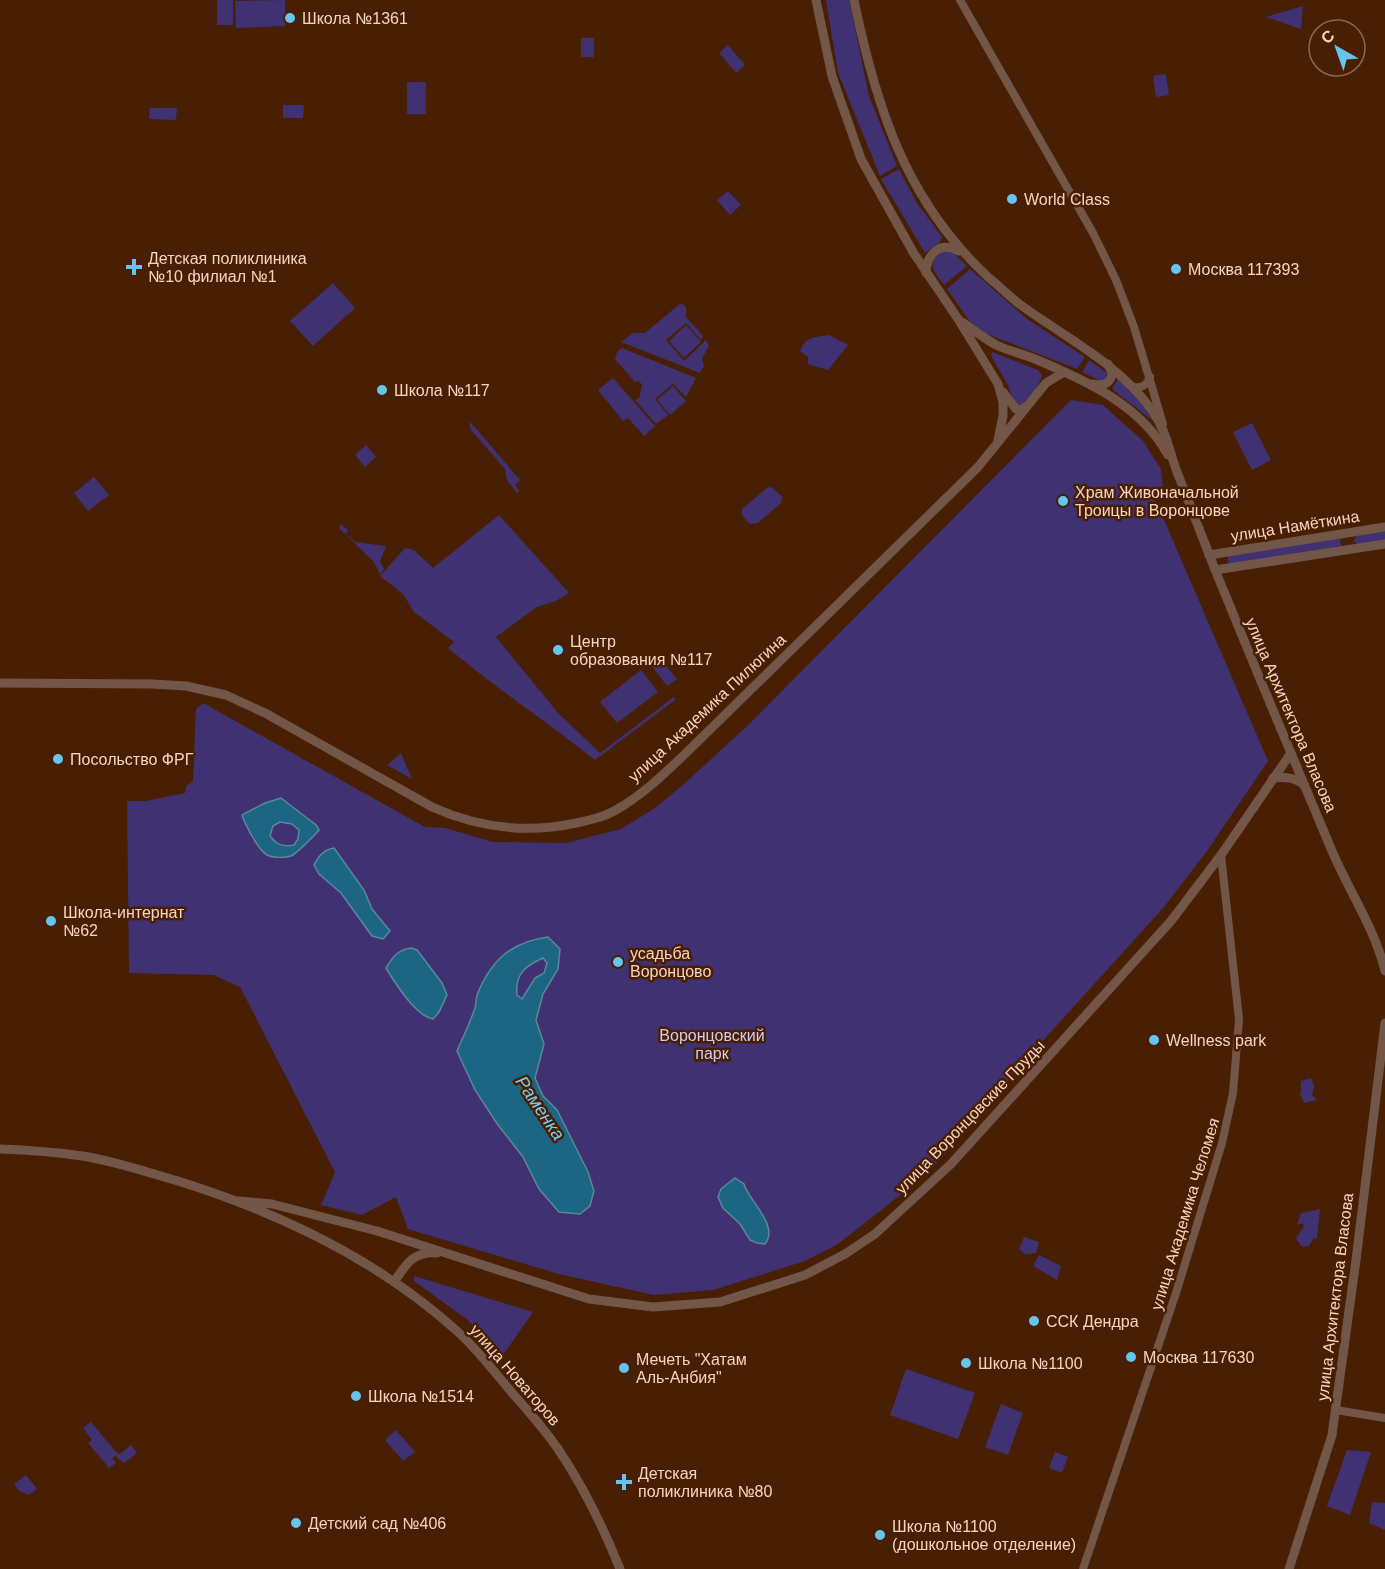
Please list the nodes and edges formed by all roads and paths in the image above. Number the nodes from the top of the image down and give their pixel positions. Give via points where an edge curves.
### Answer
1 (816, 0) edge
2 (854, 0) edge
3 (960, 0) edge
4 (966, 256) junction
5 (926, 273) junction
6 (958, 319) junction
7 (1106, 362) junction
8 (1064, 372) junction
9 (1150, 377) junction
10 (998, 384) junction
11 (1091, 384) junction
12 (1133, 387) junction
13 (1031, 403) junction
14 (1166, 432) junction
15 (997, 444) junction
16 (1175, 467) junction
17 (1385, 527) edge
18 (1355, 532) junction
19 (1385, 544) edge
20 (1357, 549) junction
21 (1209, 555) junction
22 (1215, 570) junction
23 (0, 683) edge
24 (1291, 753) junction
25 (1274, 778) junction
26 (1304, 785) junction
27 (1221, 855) junction
28 (1385, 969) edge
29 (1385, 1023) edge
30 (0, 1149) edge
31 (238, 1201) junction
32 (272, 1204) joint
33 (448, 1254) junction
34 (394, 1282) junction
35 (1336, 1410) junction
36 (1385, 1418) edge
37 (620, 1569) edge
38 (1083, 1569) edge
39 (1289, 1569) edge

1 - 5 street, улица Академика Пилюгина via 832,76 861,159
2 - 4 street via 879,101 904,164 924,201
3 - 9 street via 1093,233 1116,280
4 - 5 street via 949,247 938,249 928,259
4 - 7 street via 1014,300
5 - 6 street, улица Академика Пилюгина
6 - 8 street, улица Академика Пилюгина via 983,338
6 - 10 street, улица Академика Пилюгина
7 - 11 street via 1112,378 1104,384
7 - 12 street
8 - 11 street, улица Академика Пилюгина
8 - 13 street, улица Академика Пилюгина via 1046,383
9 - 12 street via 1147,384
9 - 14 street
10 - 13 street via 1016,409
10 - 15 street, улица Академика Пилюгина via 1003,416
11 - 16 street, улица Академика Пилюгина via 1145,424
12 - 14 street
13 - 15 street, улица Академика Пилюгина
14 - 16 street
15 - 23 street, улица Академика Пилюгина via 662,776 617,810 558,827 493,827 453,816 265,713 205,690 152,684
16 - 21 street, улица Архитектора Власова
17 - 18 street, улица Намёткина
18 - 20 street via 1348,539 1351,547
18 - 21 street, улица Намёткина
19 - 20 street, улица Намёткина
20 - 22 street, улица Намёткина
21 - 22 street, улица Архитектора Власова
22 - 24 street, улица Архитектора Власова
24 - 25 street, улица Воронцовские Пруды
24 - 26 street, улица Архитектора Власова
25 - 26 street via 1289,777
25 - 27 street, улица Воронцовские Пруды
26 - 28 street, улица Архитектора Власова
27 - 33 street, улица Воронцовские Пруды via 1171,921 951,1164 875,1234 806,1275 720,1302 653,1307 589,1299
27 - 38 street, улица Академика Челомея via 1239,1020 1233,1093 1222,1143 1176,1293
29 - 35 street, улица Архитектора Власова
30 - 31 street, улица Новаторов via 102,1160
31 - 32 street, улица Новаторов
31 - 34 street, улица Новаторов via 302,1228
32 - 33 street, улица Воронцовские Пруды via 383,1232
33 - 34 street, улица Воронцовские Пруды via 418,1254 406,1263
34 - 37 street, улица Новаторов via 458,1332 543,1430 575,1476
35 - 36 street
35 - 39 street, улица Архитектора Власова via 1332,1435

